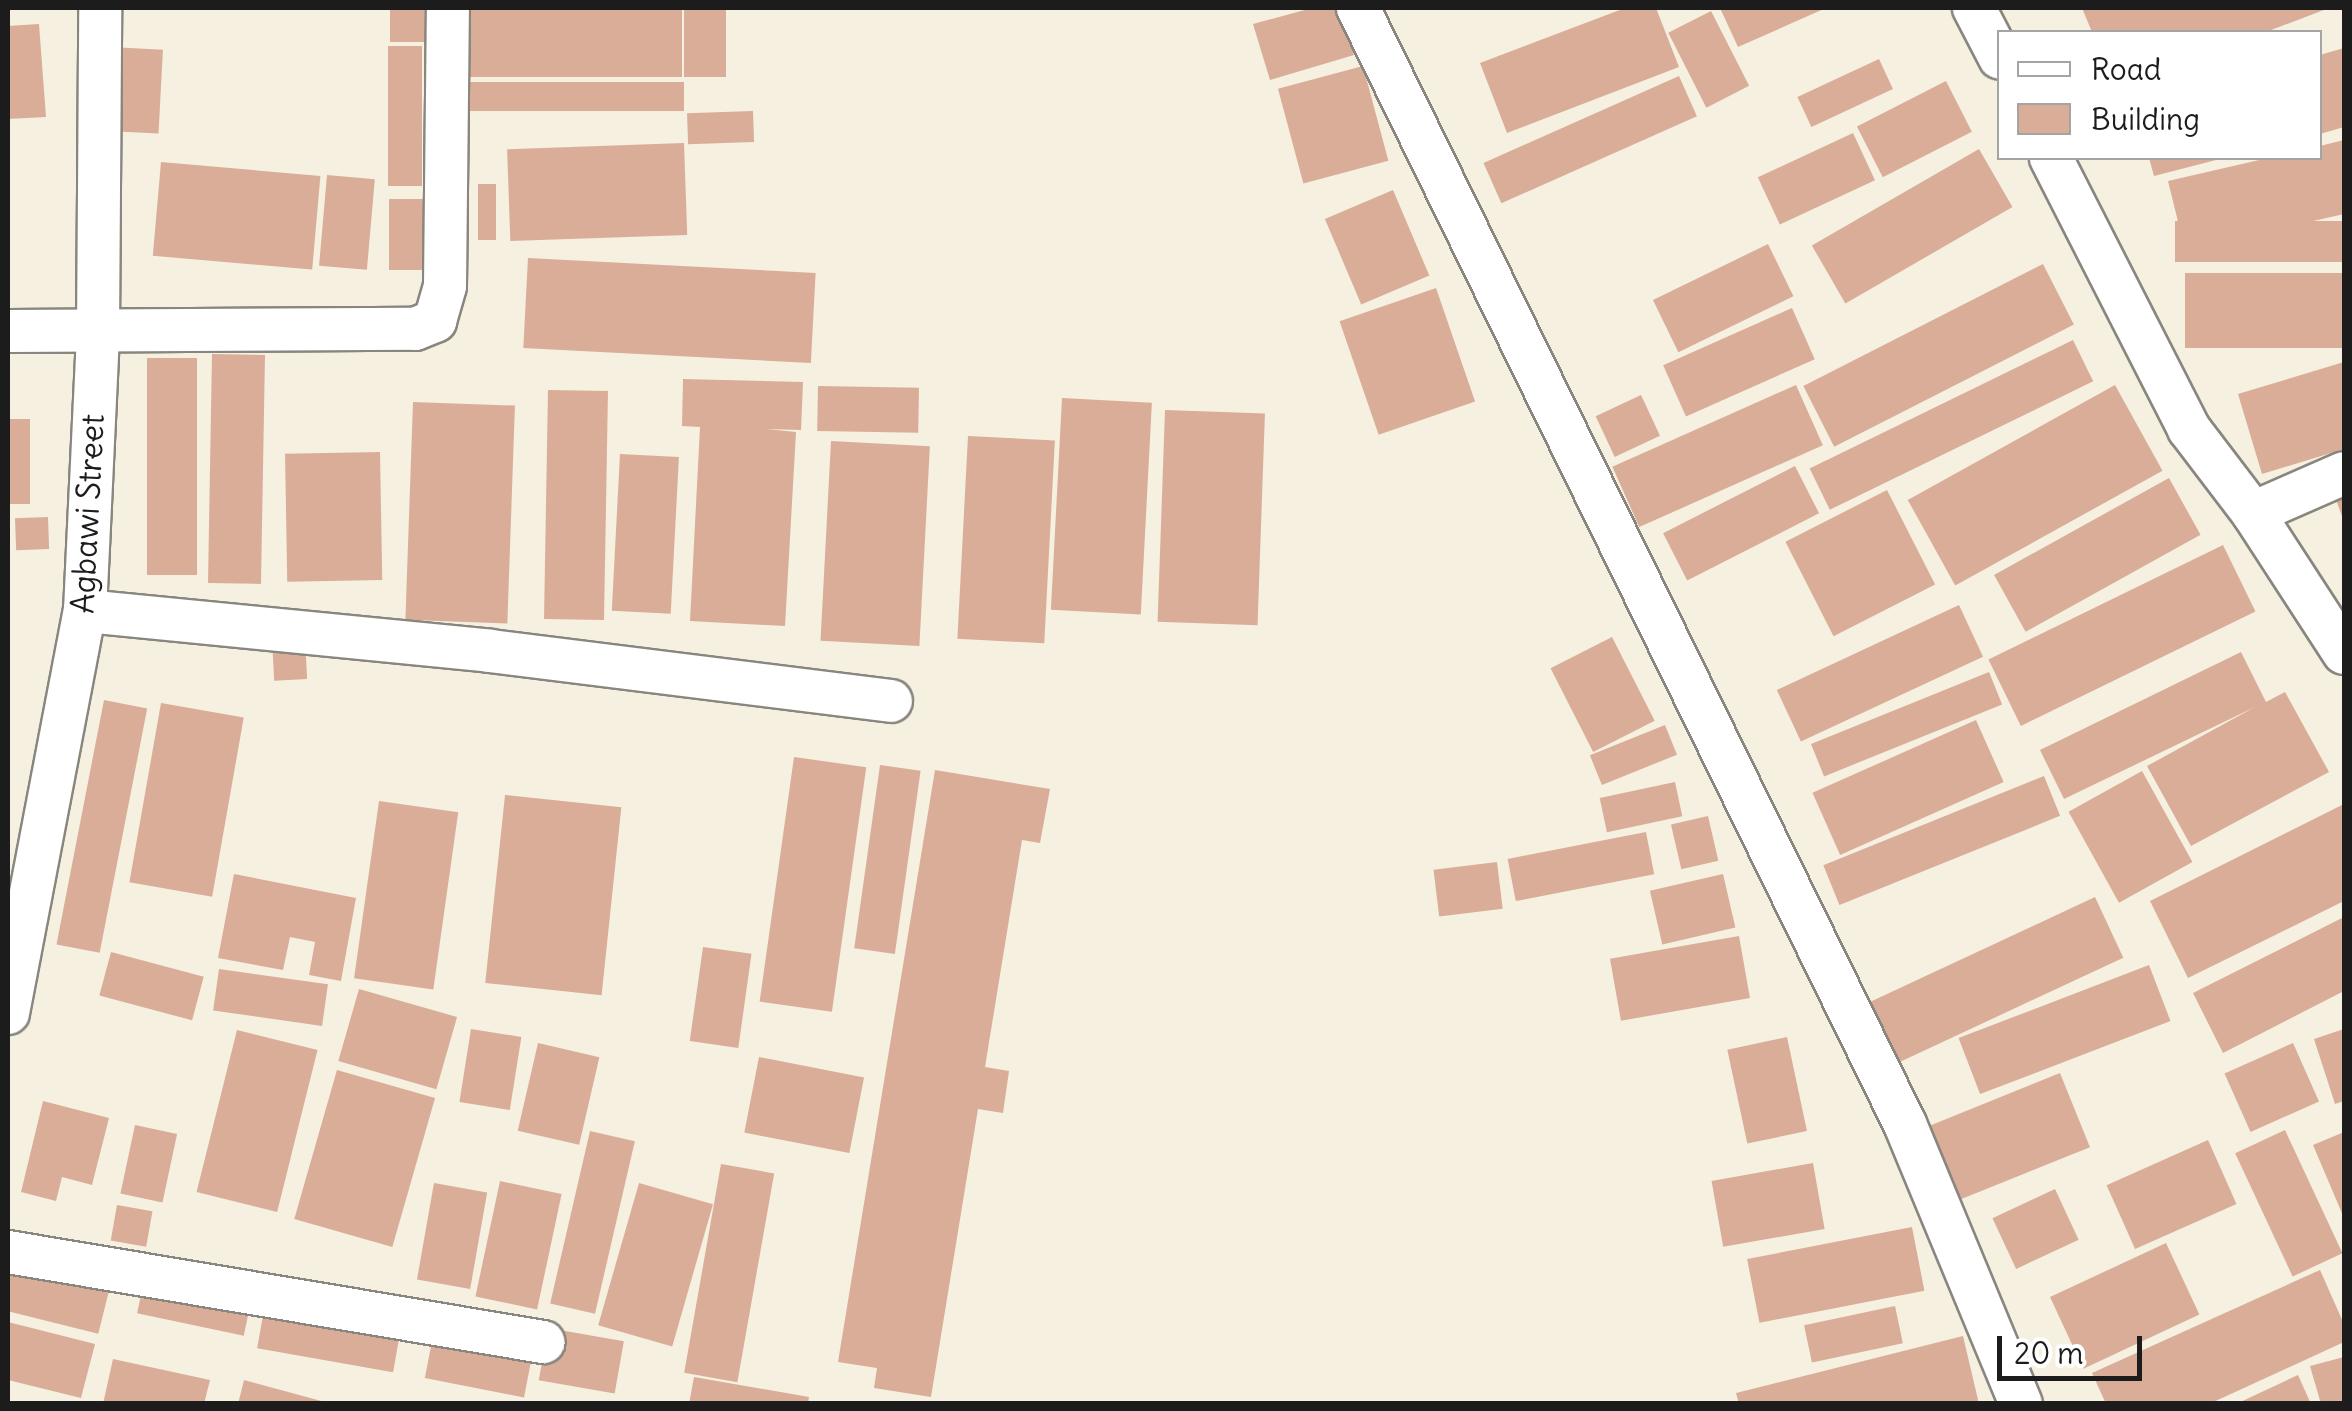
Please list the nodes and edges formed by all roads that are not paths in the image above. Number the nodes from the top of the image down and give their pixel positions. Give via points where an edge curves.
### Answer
1 (100, 8) edge
2 (448, 8) edge
3 (1358, 8) edge
4 (1974, 8) edge
5 (1997, 52) edge
6 (2051, 160) edge
7 (8, 332) edge
8 (98, 333) junction
9 (2344, 473) edge
10 (2254, 512) junction
11 (85, 611) junction
12 (2344, 653) edge
13 (891, 701) dead end
14 (8, 1013) edge
15 (8, 1252) edge
16 (544, 1342) dead end
17 (2021, 1404) edge

1 - 8 street, Agbawi Street
2 - 8 street via 445,286 435,322 414,329
3 - 17 street via 1905,1124
4 - 5 street
6 - 10 street via 2190,429
7 - 8 street
8 - 11 street, Agbawi Street
9 - 10 street
10 - 12 street
11 - 13 street via 490,651
11 - 14 street, Agbawi Street
15 - 16 street

